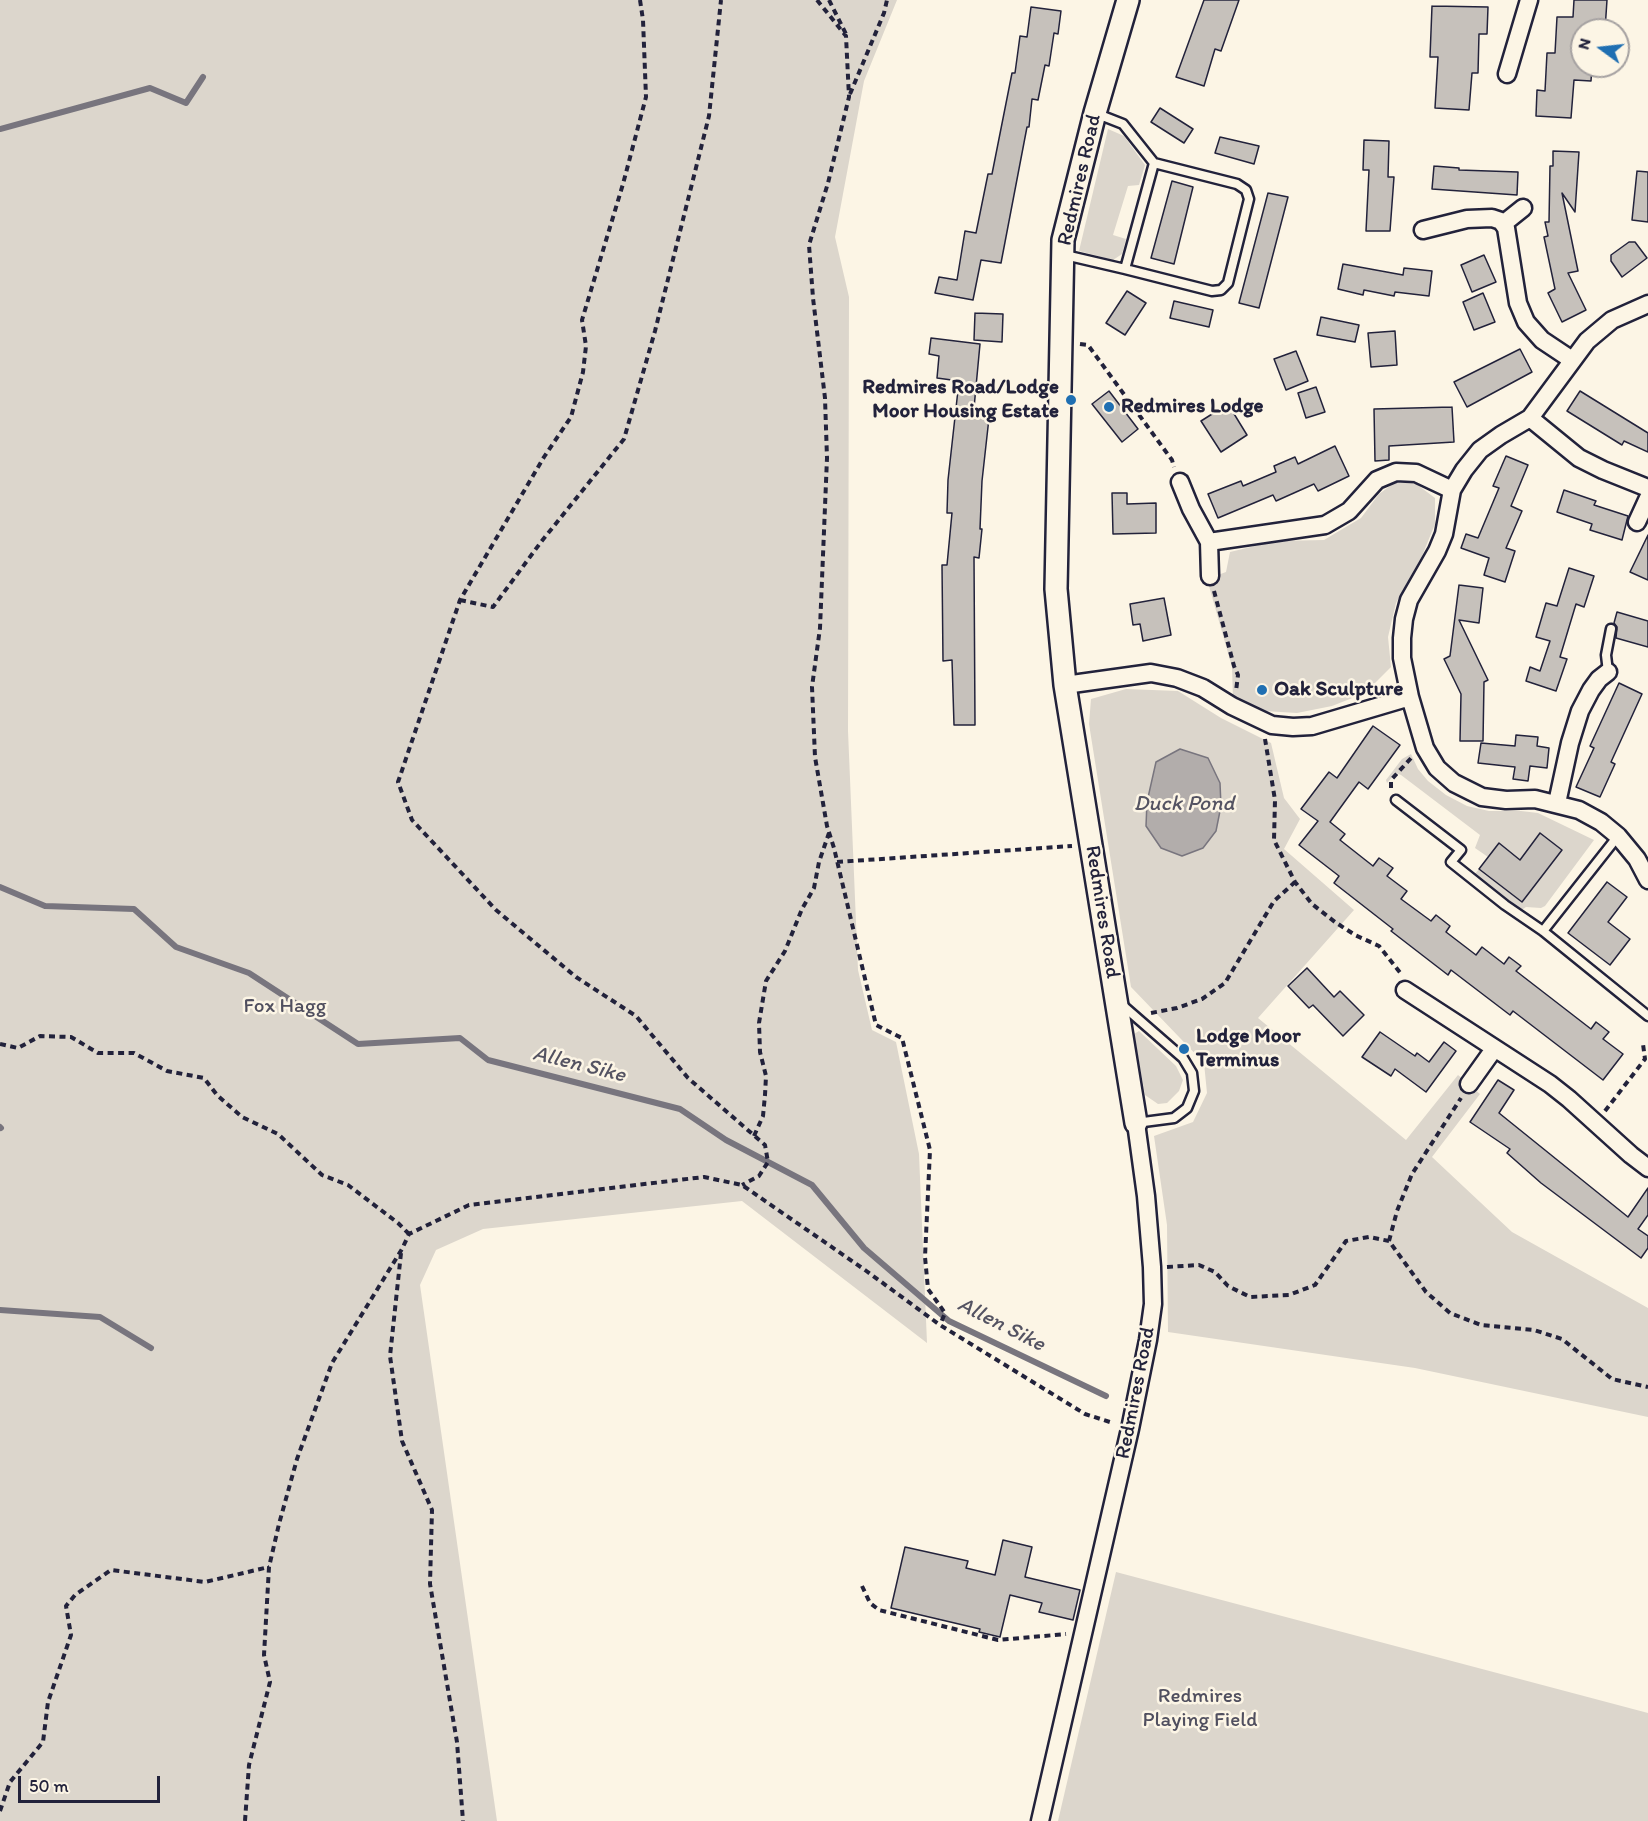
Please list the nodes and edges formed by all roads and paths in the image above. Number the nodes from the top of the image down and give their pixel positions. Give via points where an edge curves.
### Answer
1 (640, 0) edge
2 (721, 0) edge
3 (818, 0) edge
4 (829, 0) edge
5 (887, 0) edge
6 (1128, 0) edge
7 (1529, 0) edge
8 (846, 36) junction
9 (1507, 74) dead end
10 (849, 97) junction
11 (1095, 113) junction
12 (1154, 163) junction
13 (1523, 208) dead end
14 (1503, 224) junction
15 (1423, 230) dead end
16 (1062, 255) junction
17 (1125, 268) junction
18 (1648, 304) edge
19 (1060, 340) junction
20 (1572, 360) junction
21 (1530, 418) junction
22 (1180, 482) joint
23 (1648, 488) edge
24 (1452, 489) junction
25 (1648, 498) edge
26 (1637, 522) dead end
27 (1209, 542) junction
28 (1210, 576) joint
29 (460, 600) junction
30 (1611, 629) dead end
31 (1608, 672) joint
32 (1065, 686) junction
33 (1410, 697) junction
34 (1232, 706) junction
35 (1262, 721) junction
36 (1425, 748) junction
37 (1396, 800) joint
38 (1557, 803) junction
39 (829, 832) junction
40 (1618, 836) junction
41 (1090, 844) junction
42 (837, 862) junction
43 (1648, 880) edge
44 (1295, 882) junction
45 (1543, 932) junction
46 (1405, 990) joint
47 (1124, 1006) junction
48 (1648, 1017) edge
49 (0, 1044) edge
50 (1643, 1044) dead end
51 (1494, 1049) junction
52 (1469, 1084) joint
53 (1136, 1123) junction
54 (1596, 1123) junction
55 (754, 1136) junction
56 (1648, 1168) edge
57 (742, 1185) junction
58 (409, 1234) junction
59 (1389, 1242) junction
60 (402, 1249) junction
61 (1152, 1267) junction
62 (940, 1325) junction
63 (1648, 1387) edge
64 (1130, 1429) junction
65 (269, 1567) junction
66 (862, 1586) dead end
67 (1083, 1635) junction
68 (0, 1811) edge
69 (245, 1821) edge
70 (463, 1821) edge
71 (1040, 1821) edge

1 - 29 path via 646,97 582,320 586,346 571,417
2 - 29 path via 709,117 624,439 493,607
3 - 8 path
4 - 8 path
5 - 10 path
6 - 11 street, Redmires Road
7 - 9 street
8 - 10 path
10 - 39 path via 809,245 825,398 827,458 820,627 812,687 815,757
11 - 12 lane via 1123,124
11 - 16 street, Redmires Road
12 - 17 lane
12 - 17 lane via 1237,184 1246,190 1249,199 1228,283 1221,290 1212,291
13 - 14 street
14 - 15 street via 1492,218 1467,219
14 - 20 street via 1518,303 1526,322 1542,340
16 - 17 lane
16 - 19 street, Redmires Road
18 - 20 street via 1612,320
19 - 22 path via 1088,345 1172,460
19 - 32 street, Redmires Road via 1056,589
20 - 21 street
21 - 23 street via 1579,458
21 - 24 street via 1480,450
22 - 27 street
24 - 27 street via 1416,472 1396,472 1377,480 1349,511 1325,525
24 - 33 street via 1444,534 1409,600 1404,619 1402,658
25 - 26 street
27 - 28 street
28 - 34 path via 1239,675
29 - 55 path via 398,782 412,820 496,910 576,977 636,1016 688,1078
30 - 31 lane via 1606,655
31 - 38 street via 1591,690 1580,711
32 - 34 street via 1151,674 1203,688
32 - 41 street, Redmires Road
33 - 35 street via 1312,726
33 - 36 street
34 - 35 street
35 - 44 path via 1275,800 1274,840
36 - 37 path via 1409,758 1391,780
36 - 38 street via 1437,768 1454,783 1482,798
37 - 45 lane via 1461,850 1451,862
38 - 40 street via 1579,810
39 - 42 path
39 - 55 path via 814,888 785,951 766,981 759,1023 765,1095 763,1116
40 - 43 street
40 - 45 lane
41 - 42 path
41 - 47 street, Redmires Road
42 - 62 path via 876,1024 902,1038 930,1150 925,1257 928,1289 945,1313
44 - 46 path via 1327,916 1379,946 1402,974
44 - 47 path via 1274,901 1225,983 1202,999 1158,1013
45 - 48 lane
46 - 51 street
47 - 53 street, Redmires Road
47 - 53 lane via 1184,1058 1192,1073 1194,1091 1187,1108 1174,1118
49 - 58 path via 18,1048 40,1036 71,1037 98,1053 134,1053 167,1071 204,1078 242,1117 278,1134 322,1175 348,1185
50 - 54 path via 1645,1059
51 - 52 street
51 - 54 street via 1550,1084
52 - 59 path via 1412,1174
53 - 61 street, Redmires Road
54 - 56 street
55 - 57 path via 765,1145 768,1162 759,1176
57 - 58 path via 704,1177 469,1205
57 - 62 path
58 - 60 path
59 - 61 path via 1370,1237 1346,1241 1315,1285 1289,1295 1250,1297 1199,1265
59 - 63 path via 1426,1292 1450,1313 1481,1325 1534,1330 1562,1339 1612,1379
60 - 65 path via 332,1363 297,1459
60 - 70 path via 390,1356 402,1441 432,1510 430,1584 457,1742
61 - 64 street, Redmires Road via 1148,1340
62 - 64 path via 1085,1414
64 - 67 street, Redmires Road
65 - 68 path via 205,1582 111,1570 75,1595 66,1606 71,1635 48,1702 43,1742 10,1782
65 - 69 path via 264,1654 270,1682 249,1765
66 - 67 path via 879,1611 998,1640 1059,1633
67 - 71 street, Redmires Road

